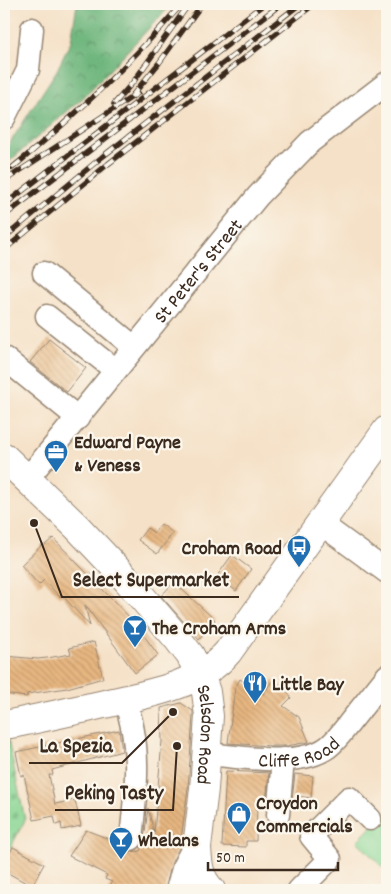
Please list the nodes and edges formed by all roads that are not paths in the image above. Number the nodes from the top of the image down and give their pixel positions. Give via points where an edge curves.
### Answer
1 (32, 29) dead end
2 (387, 83) edge
3 (6, 103) edge
4 (44, 273) dead end
5 (47, 316) dead end
6 (134, 347) junction
7 (4, 358) edge
8 (115, 370) junction
9 (78, 418) junction
10 (387, 430) edge
11 (4, 456) edge
12 (28, 478) junction
13 (320, 523) junction
14 (387, 572) edge
15 (200, 674) junction
16 (387, 676) edge
17 (124, 699) junction
18 (4, 725) edge
19 (208, 754) junction
20 (282, 760) junction
21 (278, 815) dead end
22 (370, 819) dead end
23 (130, 839) dead end
24 (198, 888) edge
25 (299, 890) edge

1 - 3 street via 28,70
2 - 6 street, St Peter's Street via 310,142 258,196
4 - 6 street
5 - 8 street
6 - 8 street, St Peter's Street
7 - 9 street
8 - 9 street, St Peter's Street
9 - 12 street, St Peter's Street
10 - 13 main road, Selsdon Road
11 - 12 main road
12 - 15 main road via 140,594 190,655
13 - 14 street
13 - 15 main road, Selsdon Road via 228,652
15 - 17 main road via 174,686
15 - 19 main road, Selsdon Road via 209,716
16 - 20 street, Cliffe Road via 328,747 301,758
17 - 18 main road
17 - 23 street via 136,749 136,788
19 - 20 street, Cliffe Road
19 - 24 main road, Selsdon Road via 197,847
20 - 21 street
22 - 25 street via 349,798 310,836 330,859

